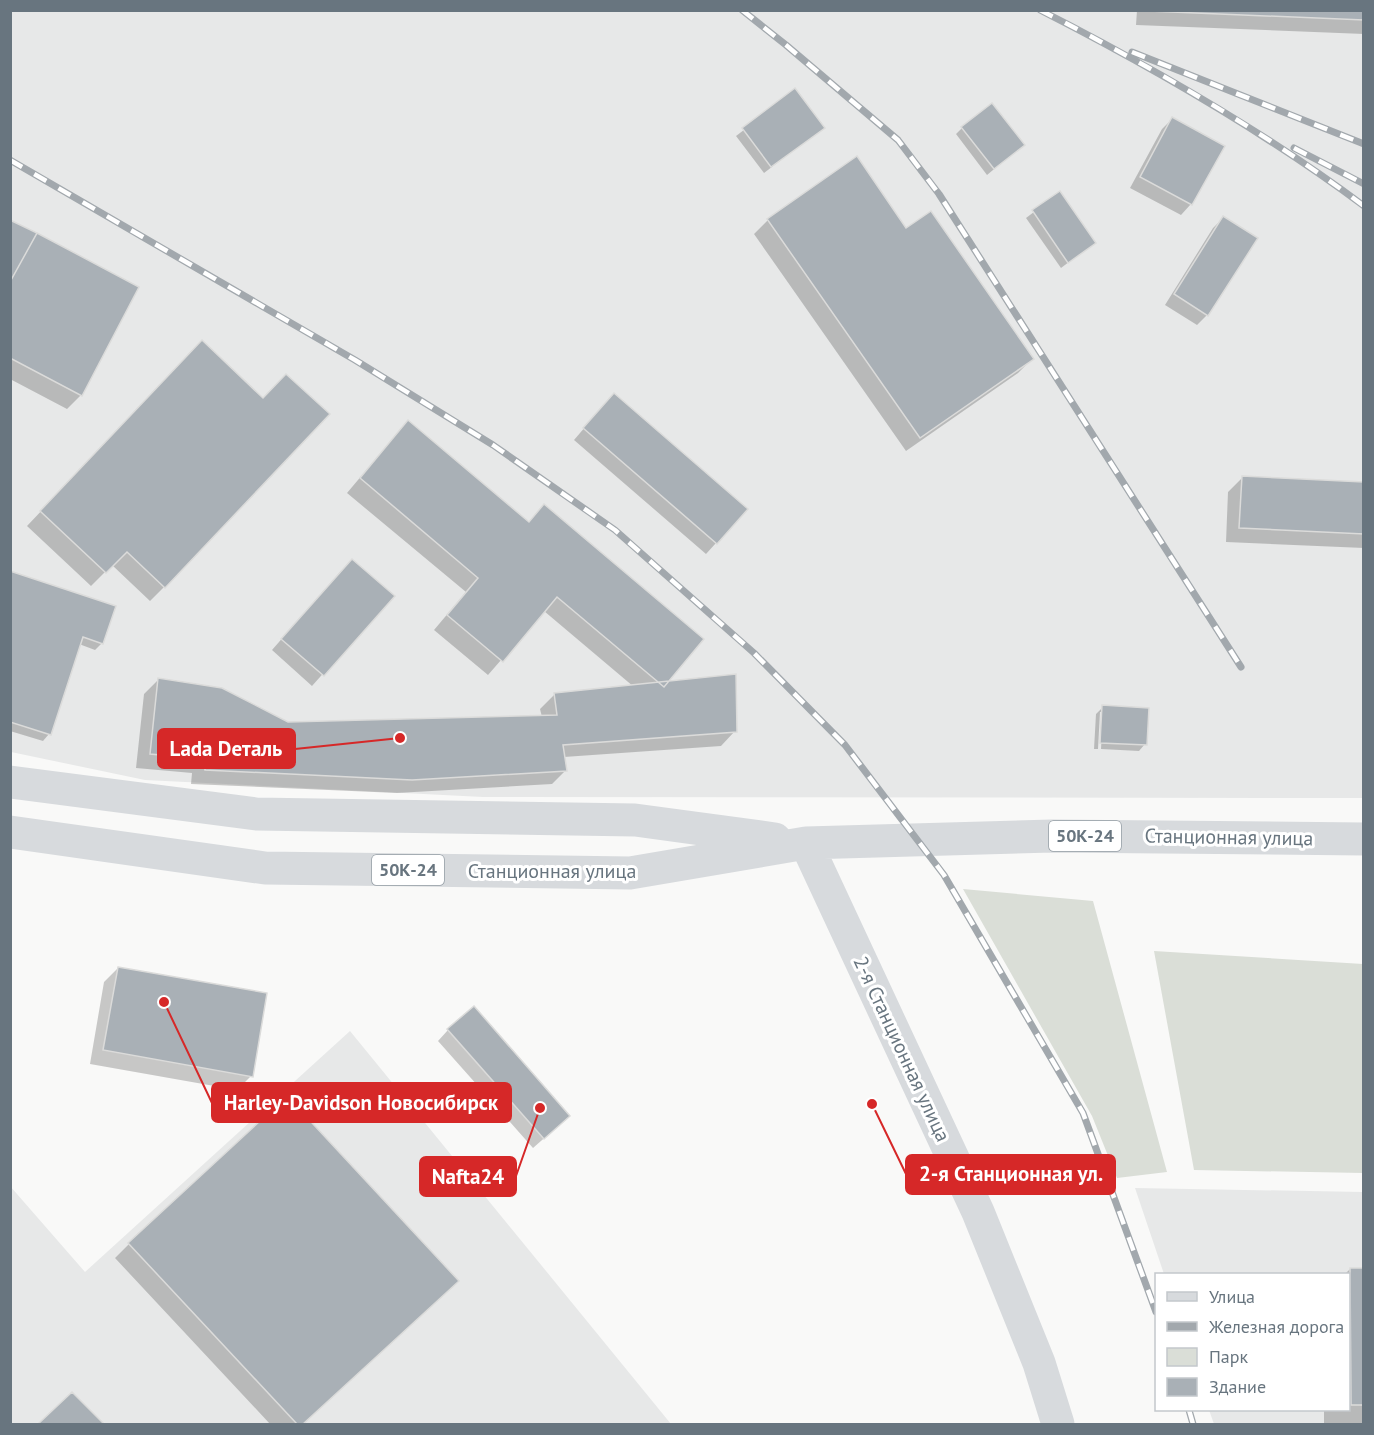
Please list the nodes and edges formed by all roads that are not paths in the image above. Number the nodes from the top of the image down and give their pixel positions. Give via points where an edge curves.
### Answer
1 (10, 782) edge
2 (10, 832) edge
3 (1364, 839) edge
4 (806, 843) junction
5 (1058, 1425) edge

1 - 4 main road, Станционная улица / 50К-24 via 256,814 635,820
2 - 4 main road, Станционная улица / 50К-24 via 265,868 571,873 630,873
3 - 4 main road, Станционная улица / 50К-24 via 1052,836
4 - 5 main road, 2-я Станционная улица via 978,1212 1039,1363

